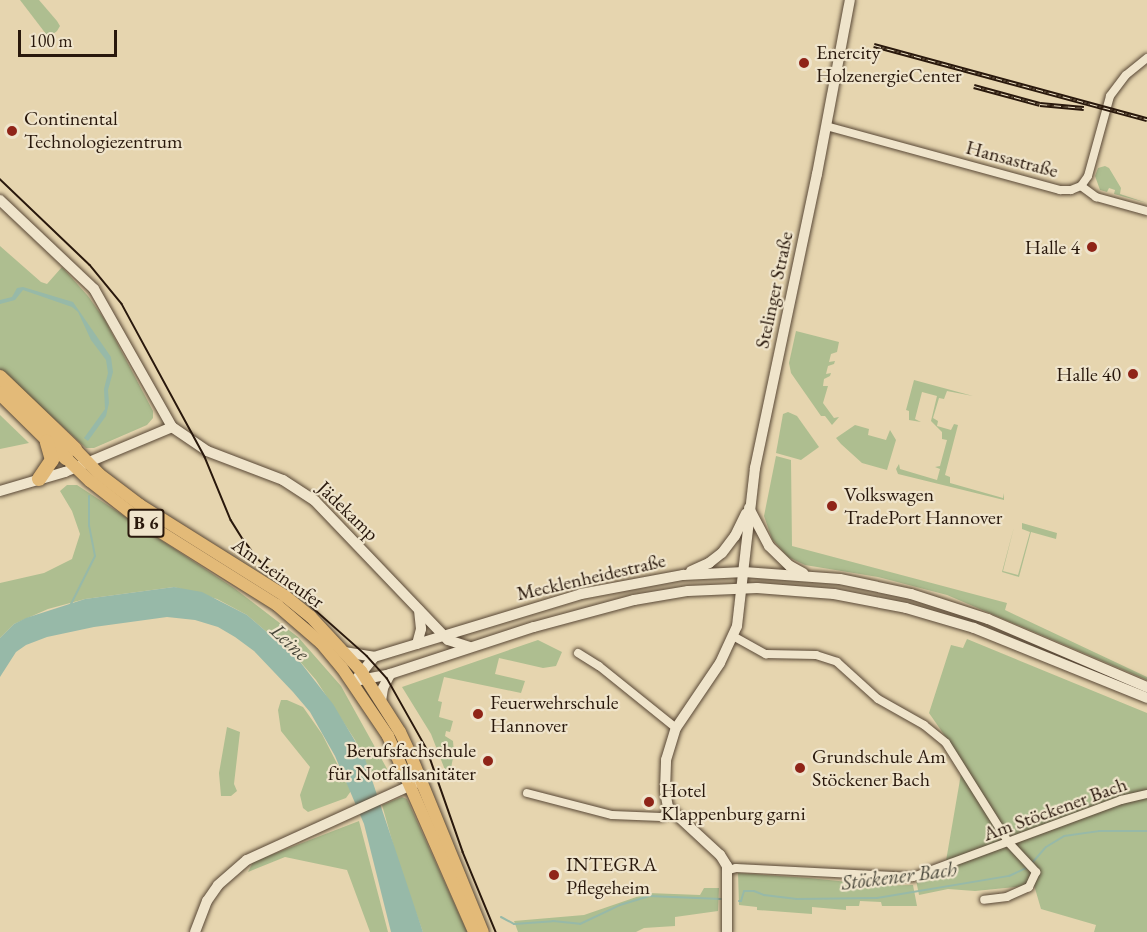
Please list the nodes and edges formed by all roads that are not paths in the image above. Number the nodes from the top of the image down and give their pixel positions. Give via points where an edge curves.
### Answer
1 (850, 0) edge
2 (1147, 58) edge
3 (826, 126) junction
4 (1081, 186) junction
5 (0, 200) edge
6 (1147, 211) edge
7 (0, 377) edge
8 (0, 393) edge
9 (172, 427) junction
10 (46, 437) junction
11 (76, 459) junction
12 (39, 479) junction
13 (0, 491) edge
14 (749, 508) junction
15 (744, 572) junction
16 (682, 575) junction
17 (809, 575) junction
18 (742, 588) junction
19 (419, 609) junction
20 (444, 635) junction
21 (734, 636) junction
22 (417, 644) junction
23 (469, 647) junction
24 (344, 652) junction
25 (578, 653) dead end
26 (374, 657) junction
27 (390, 674) junction
28 (360, 677) junction
29 (1147, 687) edge
30 (1147, 698) edge
31 (381, 701) junction
32 (676, 728) junction
33 (416, 783) junction
34 (527, 793) dead end
35 (1147, 794) edge
36 (671, 812) junction
37 (1009, 843) junction
38 (728, 870) junction
39 (984, 900) dead end
40 (195, 932) edge
41 (474, 932) edge
42 (483, 932) edge
43 (727, 932) edge

1 - 3 main road, Stelinger Straße
2 - 4 street, Hansastraße via 1132,68 1110,96 1088,176
3 - 4 street, Hansastraße via 1060,190
3 - 14 main road, Stelinger Straße
4 - 6 street via 1096,197
5 - 9 main road, Jädekamp via 94,290
7 - 11 highway, Am Leineufer / B 6
8 - 10 highway, Am Leineufer / B 6
9 - 11 main road
9 - 19 main road, Jädekamp via 207,451 283,480 315,501
10 - 11 highway, Am Leineufer / B 6
10 - 12 highway via 52,460
11 - 12 main road
11 - 24 main road, Am Leineufer / B 6 via 140,505 285,596
11 - 28 main road, Am Leineufer / B 6 via 135,516 277,604
12 - 13 main road
14 - 15 main road, Stelinger Straße
14 - 16 main road via 722,553
14 - 17 main road via 769,546 790,566
15 - 16 main road, Mecklenheidestraße
15 - 17 main road, Mecklenheidestraße
15 - 18 main road, Stelinger Straße
16 - 20 main road, Mecklenheidestraße via 581,594
17 - 29 main road, Mecklenheidestraße via 873,584 948,605 1024,633
18 - 21 main road, Stelinger Straße
18 - 23 main road, Mecklenheidestraße via 634,600
18 - 30 main road, Mecklenheidestraße via 823,593 906,608 985,632
19 - 20 main road, Jädekamp
19 - 22 main road via 421,629
20 - 22 main road, Mecklenheidestraße
20 - 23 main road, Jädekamp
21 - 32 main road, Stelinger Straße
21 - 37 street via 766,654 816,655 837,662 878,699 935,732 957,758
22 - 26 main road, Mecklenheidestraße
23 - 27 main road, Mecklenheidestraße
24 - 26 main road
24 - 28 main road, Am Leineufer / B 6
25 - 32 street
26 - 28 main road
27 - 28 main road, Mecklenheidestraße
27 - 31 main road
28 - 31 main road, Am Leineufer / B 6
28 - 33 main road, Am Leineufer / B 6
31 - 33 main road, Am Leineufer / B 6 via 400,732
32 - 36 main road, Stelinger Straße via 665,773 665,799
33 - 40 main road via 262,852 235,868 207,901
33 - 41 main road, Am Leineufer / B 6
33 - 42 main road, Am Leineufer / B 6
34 - 36 street via 612,815 661,817
35 - 37 street, Am Stöckener Bach via 1121,800
36 - 38 main road via 720,855
37 - 38 street, Am Stöckener Bach via 926,874 903,878
37 - 39 street via 1035,872 1029,887 1007,897
38 - 43 main road

